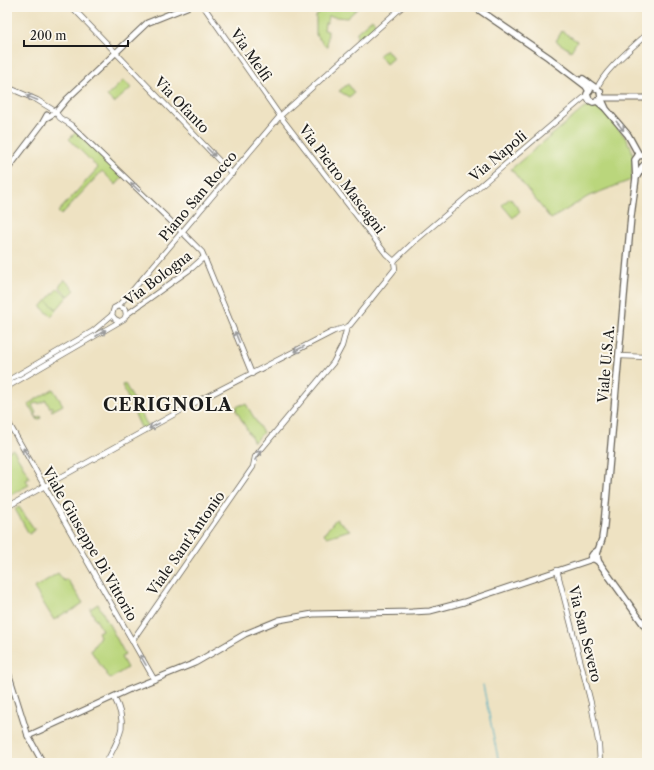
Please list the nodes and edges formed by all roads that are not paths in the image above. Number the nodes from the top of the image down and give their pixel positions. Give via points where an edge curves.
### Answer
1 (72, 7) edge
2 (187, 7) edge
3 (204, 7) edge
4 (402, 7) edge
5 (475, 7) edge
6 (647, 34) edge
7 (116, 52) junction
8 (548, 57) junction
9 (7, 87) edge
10 (596, 88) junction
11 (588, 95) junction
12 (600, 98) junction
13 (647, 98) edge
14 (56, 112) junction
15 (280, 116) junction
16 (643, 156) edge
17 (636, 164) junction
18 (643, 166) junction
19 (7, 170) edge
20 (232, 174) junction
21 (636, 178) junction
22 (182, 232) junction
23 (203, 258) junction
24 (394, 261) junction
25 (118, 306) junction
26 (112, 315) junction
27 (126, 316) junction
28 (119, 321) junction
29 (347, 328) junction
30 (619, 356) junction
31 (647, 357) edge
32 (252, 374) junction
33 (7, 381) edge
34 (7, 387) edge
35 (7, 420) edge
36 (44, 486) junction
37 (7, 507) edge
38 (595, 557) junction
39 (557, 570) junction
40 (647, 629) edge
41 (132, 641) junction
42 (7, 671) edge
43 (154, 679) junction
44 (121, 693) junction
45 (114, 697) junction
46 (107, 700) junction
47 (118, 705) junction
48 (28, 736) junction
49 (43, 763) edge
50 (106, 763) edge
51 (600, 763) edge

1 - 7 street, Via Ofanto
2 - 7 main road via 147,23
3 - 15 street, Via Melfi
4 - 15 street, Piano San Rocco
5 - 8 main road
6 - 10 street via 605,75
7 - 14 main road
7 -> 20 street, Via Ofanto
8 - 10 main road
8 - 11 main road via 586,86
14 -> 9 street via 37,100
10 - 11 main road
10 - 12 main road
11 - 12 main road via 593,102
11 - 24 street, Via Napoli
12 - 13 main road
12 -> 16 main road, Viale U.S.A.
14 - 19 main road via 48,116
22 -> 14 street
15 - 20 street, Piano San Rocco
15 - 24 street, Via Pietro Mascagni
16 - 17 main road, Viale U.S.A. via 635,161
16 - 18 main road, Viale U.S.A. via 646,164
17 - 18 main road
17 - 21 main road, Viale U.S.A.
18 - 21 main road, Viale U.S.A.
20 - 22 street, Piano San Rocco
21 - 30 main road, Viale U.S.A.
22 - 23 street via 202,252
22 - 25 street, Piano San Rocco
23 - 27 street, Via Bologna
32 -> 23 street
24 - 29 street via 395,269
25 - 26 street via 112,310
25 - 27 street via 125,309
26 - 28 street
26 - 33 street via 93,331
27 - 28 street
34 -> 28 street
29 -> 32 street via 334,331
41 -> 29 street, Viale Sant'Antonio via 253,467 255,457 337,356
30 - 31 street
30 - 38 main road, Viale U.S.A. via 604,525 602,540
32 -> 36 street
36 -> 35 street, Viale Giuseppe Di Vittorio
36 - 37 street
36 - 41 street, Viale Giuseppe Di Vittorio
38 - 39 main road
38 - 40 main road
39 - 43 main road via 430,611 313,614 279,620 245,634 195,664
39 - 51 street, Via San Severo via 591,703
43 -> 41 street, Viale Giuseppe Di Vittorio
42 - 48 main road
43 - 44 main road
44 - 45 main road
44 - 47 street
45 - 46 main road
45 - 47 street
46 - 47 street
46 - 48 main road
47 - 50 street via 122,718 121,734
48 - 49 main road

